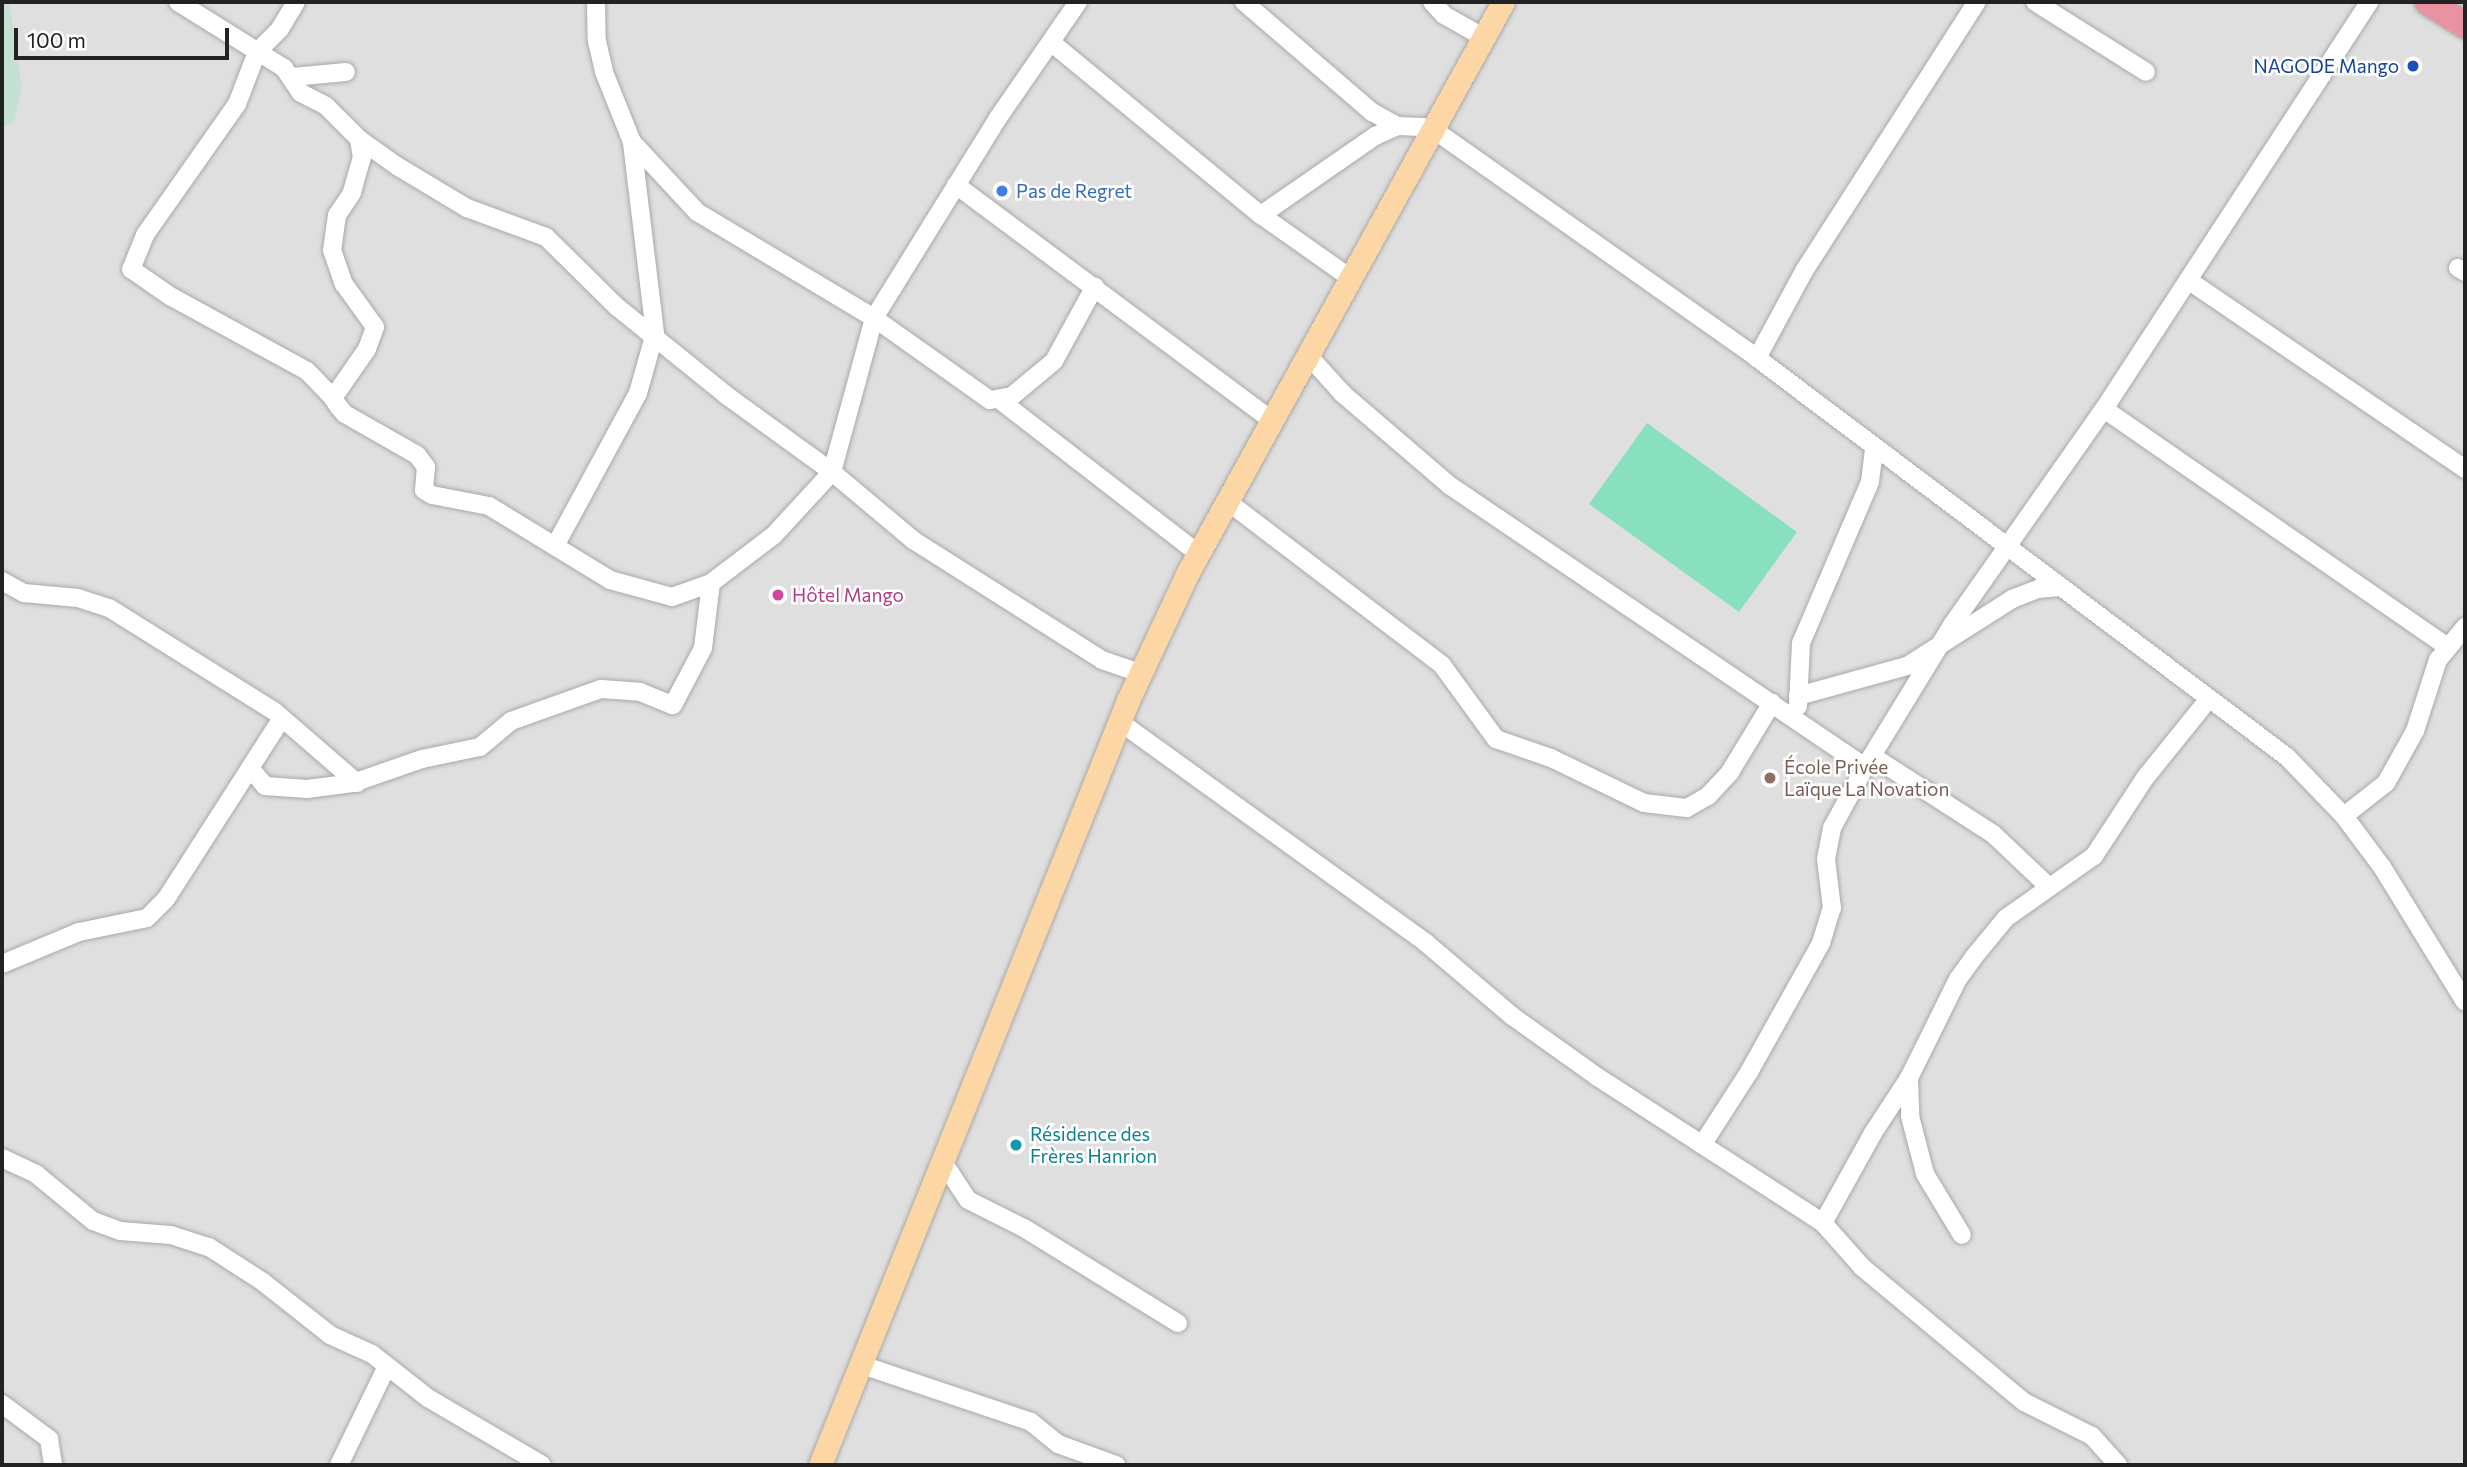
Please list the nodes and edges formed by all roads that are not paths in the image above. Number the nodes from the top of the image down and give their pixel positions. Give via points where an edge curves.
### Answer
1 (178, 2) edge
2 (296, 2) edge
3 (596, 2) edge
4 (1078, 2) edge
5 (1244, 2) edge
6 (1432, 2) edge
7 (1503, 2) edge
8 (1977, 2) edge
9 (2035, 2) edge
10 (2369, 2) edge
11 (2428, 2) edge
12 (2465, 25) edge
13 (1483, 37) junction
14 (1052, 43) junction
15 (257, 52) junction
16 (346, 72) dead end
17 (2146, 72) dead end
18 (292, 77) junction
19 (1397, 126) junction
20 (1430, 127) junction
21 (359, 139) junction
22 (632, 142) junction
23 (956, 185) junction
24 (1261, 215) junction
25 (1349, 277) junction
26 (2188, 280) junction
27 (1095, 286) junction
28 (874, 318) junction
29 (655, 333) junction
30 (1307, 354) junction
31 (1757, 358) junction
32 (333, 398) junction
33 (1000, 401) junction
34 (2104, 408) junction
35 (1270, 419) junction
36 (1874, 448) junction
37 (2465, 469) edge
38 (832, 472) junction
39 (1227, 501) junction
40 (555, 546) junction
41 (2008, 548) junction
42 (1198, 553) junction
43 (2, 581) edge
44 (711, 583) junction
45 (2060, 587) junction
46 (2465, 627) edge
47 (2446, 646) junction
48 (1938, 648) junction
49 (1140, 673) junction
50 (1798, 695) junction
51 (2208, 700) junction
52 (1772, 703) junction
53 (282, 718) junction
54 (1798, 720) junction
55 (1120, 722) junction
56 (1868, 762) junction
57 (250, 768) junction
58 (357, 783) junction
59 (2344, 817) junction
60 (2048, 886) junction
61 (2, 964) edge
62 (2465, 1002) edge
63 (1909, 1078) junction
64 (1702, 1144) junction
65 (2, 1158) edge
66 (943, 1162) junction
67 (1823, 1223) junction
68 (1962, 1235) dead end
69 (1178, 1323) dead end
70 (862, 1365) junction
71 (386, 1368) junction
72 (2, 1404) edge
73 (53, 1465) edge
74 (339, 1465) edge
75 (542, 1465) edge
76 (820, 1465) edge
77 (1116, 1465) edge
78 (2118, 1465) edge

1 - 15 street
2 - 15 street via 280,29
3 - 22 street via 602,62
4 - 14 street
5 - 19 street via 1372,112
6 - 13 street via 1444,15
7 - 13 main road
8 - 31 street via 1804,271
9 - 17 street
10 - 26 street
11 - 12 highway
13 - 20 main road
14 - 23 street
14 - 24 street
15 - 18 street
15 - 32 street via 237,104 145,235 131,269 170,296 307,372
16 - 18 street
18 - 21 street via 301,93 326,106
19 - 20 street
19 - 24 street via 1341,158
20 - 25 main road
20 - 31 street
21 - 29 street via 467,208 546,237 617,307
21 - 32 street via 362,157 352,193 337,215 332,250 344,284 375,327 367,349
22 - 28 street via 697,212
22 - 29 street
23 - 27 street
23 - 28 street
24 - 25 street
25 - 30 main road
26 - 34 street
26 - 37 street
27 - 33 street via 1054,361
27 - 35 street
28 - 33 street via 936,359 966,386
28 - 38 street
29 - 38 street via 726,396
29 - 40 street via 638,393
30 - 35 main road
30 - 52 street via 1343,394 1449,485
31 - 36 street
32 - 40 street via 345,414 417,455 426,467 424,490 489,506
33 - 42 street
34 - 41 street
34 - 47 street
35 - 39 main road
36 - 41 street
36 - 50 street via 1870,482 1804,632
38 - 44 street via 774,535
38 - 49 street via 913,540 1030,618 1102,660
39 - 42 main road
39 - 52 street via 1442,665 1496,739 1551,758 1644,803 1687,808 1708,796 1730,772
40 - 44 street via 610,580 659,597 680,595
41 - 45 street
41 - 48 street
42 - 49 main road
43 - 53 street via 24,593 78,598 109,608 181,649
44 - 58 street via 704,649 673,705 640,692 601,690 511,721 480,747 422,759
45 - 48 street via 2012,599
45 - 51 street
46 - 47 street
47 - 59 street via 2415,731 2386,783
48 - 50 street via 1893,671
48 - 56 street
49 - 55 main road
50 - 54 street
51 - 59 street via 2287,757
51 - 60 street via 2145,778 2094,856
52 - 54 street
53 - 57 street
53 - 58 street
54 - 56 street
55 - 64 street via 1426,943 1512,1016
55 - 66 main road
56 - 60 street via 1993,834
56 - 64 street via 1832,828 1826,859 1832,908 1821,943 1749,1072
57 - 58 street via 265,786 307,789
57 - 61 street via 166,899 147,918 79,932
59 - 62 street via 2382,867
60 - 63 street via 2006,918 1973,958
63 - 67 street
63 - 68 street via 1910,1116 1925,1174
64 - 67 street
65 - 71 street via 36,1174 93,1221 120,1231 172,1235 209,1247 330,1335 373,1354
66 - 69 street via 968,1200 1024,1228
66 - 70 main road
67 - 78 street via 1862,1267 2024,1402 2092,1436
70 - 76 main road
70 - 77 street via 1031,1422 1058,1444
71 - 74 street
71 - 75 street
72 - 73 street via 49,1439

